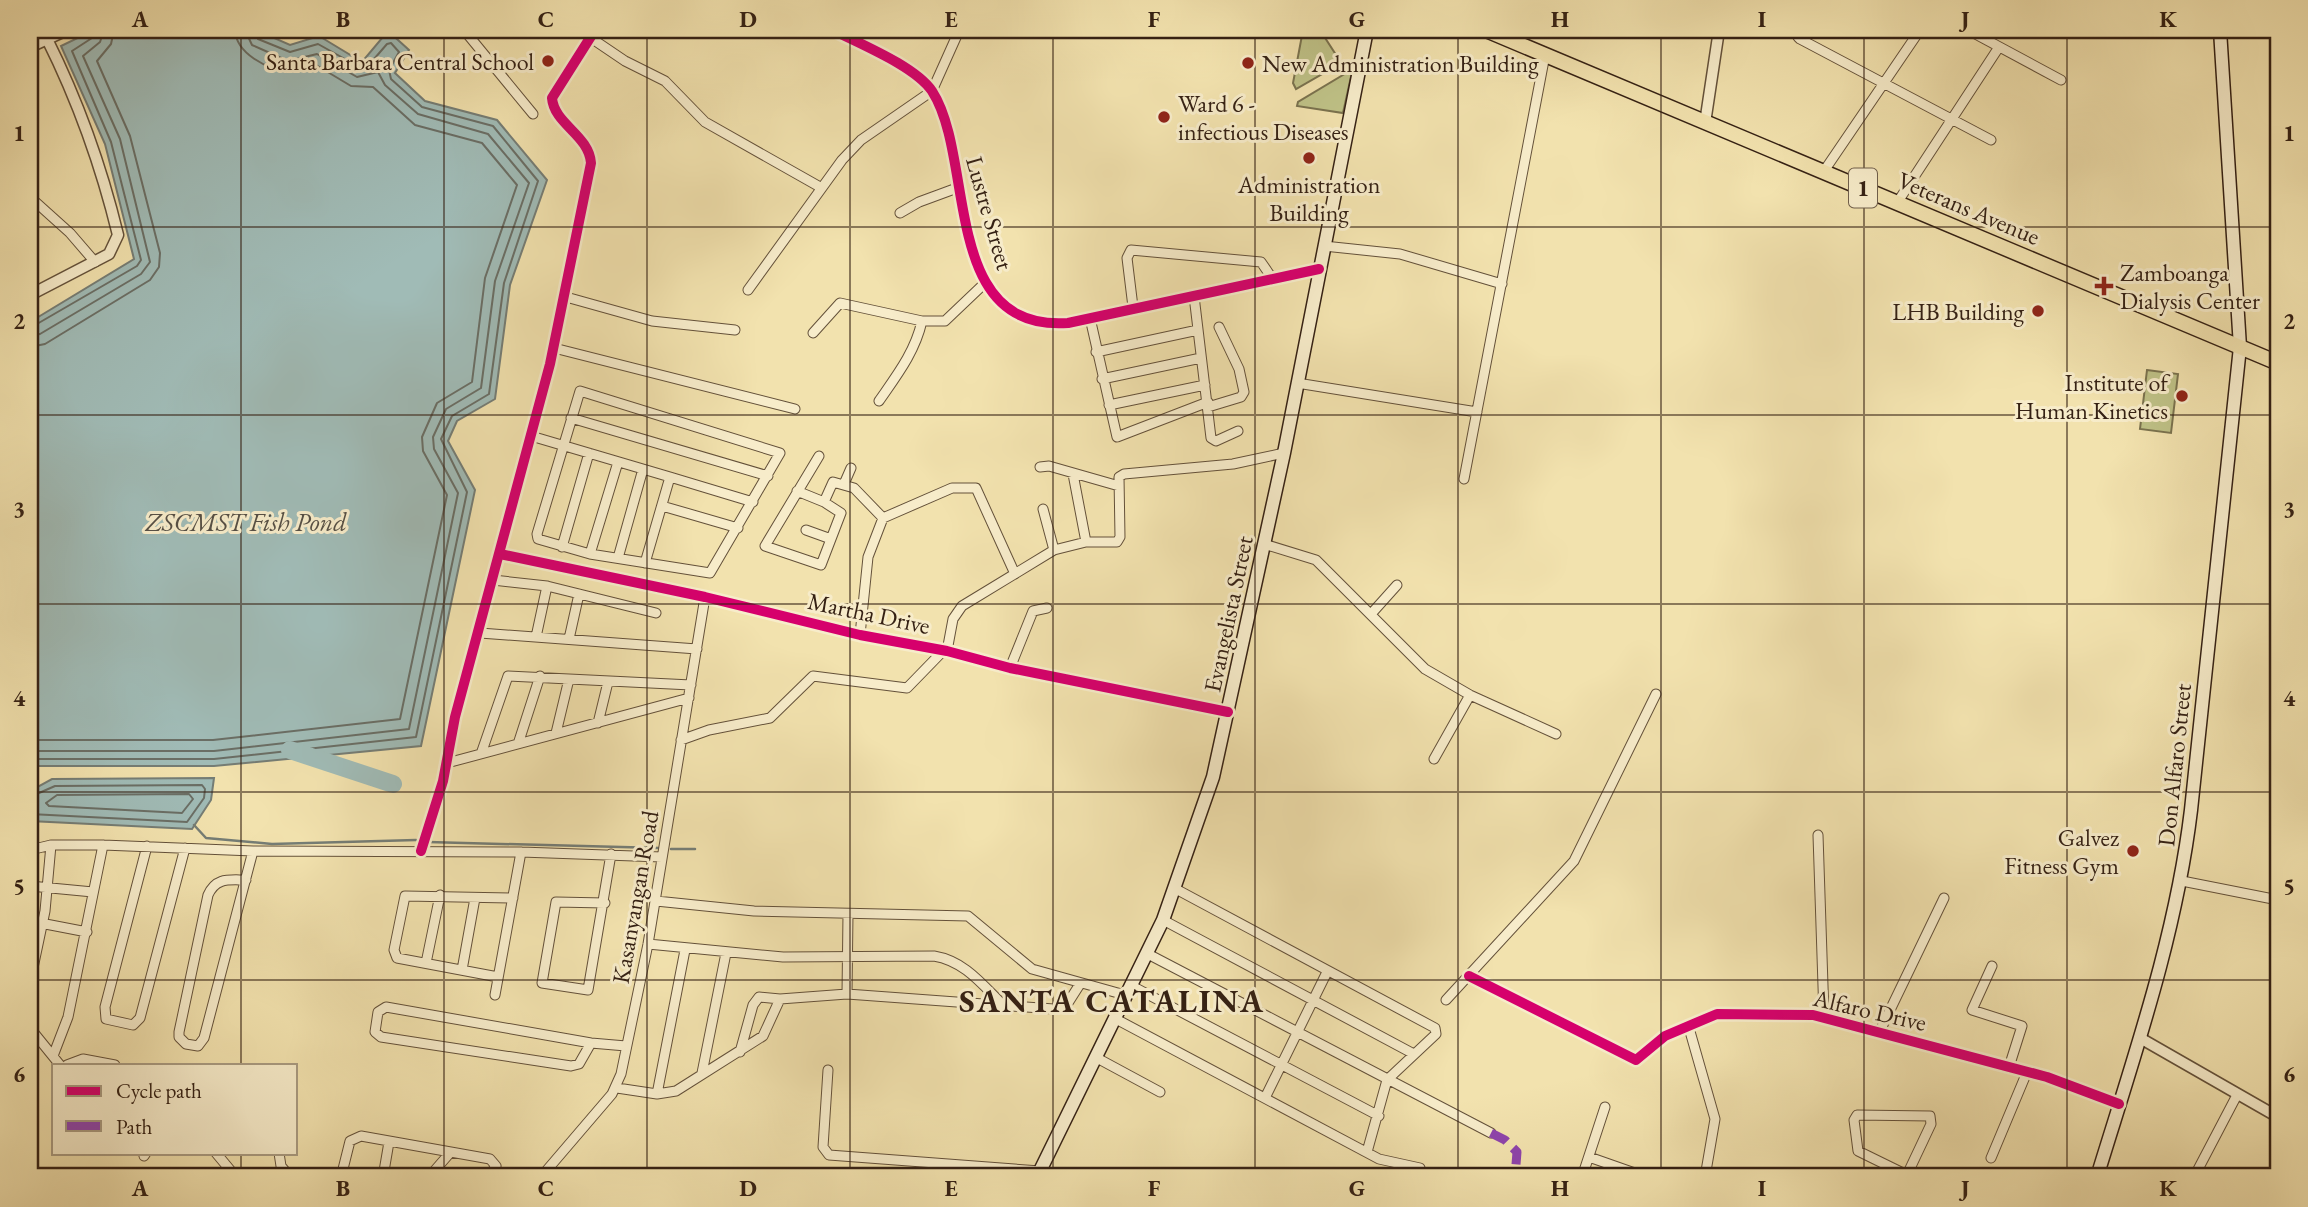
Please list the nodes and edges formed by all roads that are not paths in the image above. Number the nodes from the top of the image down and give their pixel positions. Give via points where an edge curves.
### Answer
1 (68, 30) edge
2 (464, 30) edge
3 (833, 30) edge
4 (1367, 30) edge
5 (1486, 30) edge
6 (1719, 30) edge
7 (1800, 30) edge
8 (1920, 30) edge
9 (1968, 30) edge
10 (2220, 30) edge
11 (958, 33) dead end
12 (593, 34) edge
13 (47, 39) junction
14 (30, 47) edge
15 (1999, 47) junction
16 (1545, 55) junction
17 (2061, 80) dead end
18 (1884, 83) junction
19 (932, 91) junction
20 (533, 114) dead end
21 (1950, 120) junction
22 (1705, 123) junction
23 (1991, 140) dead end
24 (1824, 171) junction
25 (820, 187) junction
26 (957, 188) junction
27 (30, 197) edge
28 (1898, 202) junction
29 (900, 212) dead end
30 (1324, 246) junction
31 (95, 262) junction
32 (1319, 269) junction
33 (1272, 278) junction
34 (986, 282) junction
35 (1502, 284) junction
36 (748, 290) dead end
37 (30, 295) edge
38 (1194, 296) junction
39 (566, 297) junction
40 (1133, 307) junction
41 (1090, 318) junction
42 (922, 321) junction
43 (1219, 327) dead end
44 (735, 330) dead end
45 (1198, 330) junction
46 (813, 333) dead end
47 (2240, 347) junction
48 (554, 348) junction
49 (1096, 352) junction
50 (1201, 358) junction
51 (2278, 363) edge
52 (1102, 379) junction
53 (1297, 383) junction
54 (1205, 385) junction
55 (879, 401) dead end
56 (1109, 405) junction
57 (1208, 405) junction
58 (795, 409) dead end
59 (1477, 412) junction
60 (570, 418) junction
61 (1238, 431) dead end
62 (531, 436) junction
63 (563, 446) junction
64 (589, 453) junction
65 (1283, 453) junction
66 (819, 456) dead end
67 (618, 462) junction
68 (1040, 467) dead end
69 (851, 468) dead end
70 (643, 469) junction
71 (1073, 474) junction
72 (768, 476) junction
73 (670, 477) junction
74 (1464, 479) dead end
75 (844, 484) junction
76 (1119, 486) junction
77 (797, 491) junction
78 (753, 502) junction
79 (824, 502) junction
80 (662, 506) junction
81 (1043, 509) dead end
82 (883, 518) junction
83 (738, 528) junction
84 (806, 530) dead end
85 (831, 539) junction
86 (1086, 542) junction
87 (1264, 544) junction
88 (562, 547) junction
89 (1054, 550) junction
90 (500, 554) junction
91 (590, 554) junction
92 (618, 558) junction
93 (645, 563) junction
94 (1015, 574) junction
95 (493, 580) junction
96 (1397, 585) dead end
97 (547, 586) junction
98 (579, 594) junction
99 (705, 597) junction
100 (1047, 608) dead end
101 (656, 613) dead end
102 (1371, 614) junction
103 (480, 633) junction
104 (860, 635) junction
105 (536, 636) junction
106 (569, 639) junction
107 (697, 649) junction
108 (945, 650) junction
109 (1010, 668) junction
110 (540, 676) junction
111 (569, 679) junction
112 (608, 682) junction
113 (691, 685) junction
114 (1656, 694) dead end
115 (1470, 695) junction
116 (689, 698) junction
117 (1228, 712) junction
118 (598, 723) junction
119 (556, 733) junction
120 (1556, 734) dead end
121 (681, 740) junction
122 (519, 741) junction
123 (482, 751) junction
124 (1434, 759) dead end
125 (447, 763) junction
126 (1818, 835) dead end
127 (51, 845) junction
128 (103, 845) junction
129 (148, 846) junction
130 (186, 848) junction
131 (30, 850) edge
132 (253, 851) junction
133 (421, 851) junction
134 (521, 852) junction
135 (611, 854) junction
136 (662, 857) junction
137 (246, 880) junction
138 (2182, 881) junction
139 (30, 886) edge
140 (48, 888) junction
141 (1174, 888) junction
142 (93, 892) junction
143 (440, 895) junction
144 (475, 898) junction
145 (513, 898) junction
146 (1944, 898) dead end
147 (2278, 900) edge
148 (656, 901) junction
149 (605, 903) junction
150 (848, 914) junction
151 (1163, 920) junction
152 (30, 921) edge
153 (40, 924) junction
154 (88, 932) junction
155 (648, 944) junction
156 (685, 950) junction
157 (726, 953) junction
158 (1146, 953) junction
159 (848, 954) junction
160 (426, 963) junction
161 (1992, 966) dead end
162 (462, 970) junction
163 (1327, 972) junction
164 (498, 976) junction
165 (1469, 976) junction
166 (30, 982) edge
167 (1080, 984) junction
168 (1128, 990) junction
169 (847, 994) junction
170 (495, 995) dead end
171 (780, 999) junction
172 (1446, 1000) dead end
173 (1314, 1001) junction
174 (1002, 1004) junction
175 (1824, 1016) junction
176 (1114, 1018) junction
177 (30, 1028) edge
178 (1689, 1028) junction
179 (1298, 1032) junction
180 (1879, 1033) junction
181 (2140, 1038) junction
182 (591, 1044) junction
183 (626, 1046) junction
184 (740, 1052) junction
185 (1412, 1053) junction
186 (53, 1056) junction
187 (1097, 1058) junction
188 (1282, 1063) junction
189 (59, 1064) edge
190 (70, 1064) edge
191 (110, 1064) edge
192 (2009, 1066) junction
193 (828, 1070) dead end
194 (2027, 1072) junction
195 (702, 1073) junction
196 (1387, 1080) junction
197 (617, 1088) junction
198 (1160, 1092) dead end
199 (657, 1094) junction
200 (2237, 1094) junction
201 (1265, 1098) junction
202 (2119, 1104) junction
203 (1605, 1107) dead end
204 (1379, 1116) junction
205 (2278, 1117) edge
206 (1491, 1133) dead end
207 (389, 1142) junction
208 (1367, 1152) junction
209 (217, 1154) edge
210 (279, 1154) edge
211 (449, 1154) junction
212 (1589, 1157) junction
213 (1990, 1158) dead end
214 (1420, 1168) dead end
215 (1039, 1174) edge
216 (230, 1175) edge
217 (1907, 1176) edge
218 (290, 1177) edge
219 (341, 1177) edge
220 (383, 1177) edge
221 (429, 1177) edge
222 (488, 1177) edge
223 (541, 1177) edge
224 (1582, 1177) edge
225 (1646, 1177) edge
226 (1705, 1177) edge
227 (2097, 1177) edge
228 (2194, 1177) edge

1 - 13 street
2 - 20 street
3 - 19 street via 916,75
4 - 30 main road, Evangelista Street
5 - 16 main road, Veterans Avenue / 1
6 - 22 street
7 - 18 street via 1800,39
8 - 18 street
9 - 15 street
10 - 47 main road, Don Alfaro Street
11 - 19 street
12 - 25 street via 625,61 665,81 705,121
12 - 39 street via 552,98 556,111 590,155
13 - 14 street
13 - 31 street via 91,138 118,234 109,254
15 - 17 street
15 - 21 street
16 - 22 main road, Veterans Avenue / 1
16 - 35 street
18 - 21 street
18 - 24 street
19 - 25 street via 861,140
19 - 26 street, Lustre Street via 948,136
21 - 23 street
21 - 28 street
22 - 24 main road, Veterans Avenue / 1
24 - 28 main road, Veterans Avenue / 1
25 - 36 street
26 - 29 street
26 - 34 street, Lustre Street
27 - 31 street
28 - 47 main road, Veterans Avenue / 1
30 - 32 main road, Evangelista Street
30 - 35 street via 1422,258
31 - 37 street
32 - 33 street, Lustre Street
32 - 53 main road, Evangelista Street
33 - 38 street, Lustre Street
33 - 40 street via 1261,262 1131,250 1127,258
34 - 41 street, Lustre Street via 1004,305 1030,321 1055,324
34 - 42 street via 945,321
35 - 59 street
38 - 40 street, Lustre Street
38 - 45 street
39 - 44 street via 652,321
39 - 48 street
40 - 41 street, Lustre Street
41 - 49 street
42 - 46 street via 840,303
42 - 55 street via 918,340
43 - 57 street via 1239,369 1244,392 1241,397
45 - 49 street
45 - 50 street
47 - 51 main road, Veterans Avenue / 1
47 - 138 main road, Don Alfaro Street
48 - 58 street
48 - 62 street
49 - 52 street
50 - 52 street
50 - 54 street
52 - 56 street
53 - 59 street
53 - 65 main road, Evangelista Street
54 - 56 street
54 - 57 street
56 - 57 street via 1115,434 1121,437
57 - 61 street via 1213,440
59 - 74 street
60 - 63 street
60 - 72 street
60 - 72 street via 578,394 583,392 776,450 780,457
62 - 63 street
62 - 90 street
63 - 64 street
63 - 88 street via 537,534 542,541
64 - 67 street
64 - 88 street
65 - 76 street via 1233,464 1124,474
65 - 87 main road, Evangelista Street
66 - 77 street
67 - 70 street
67 - 91 street
68 - 71 street
69 - 75 street
70 - 73 street
70 - 92 street
71 - 76 street
71 - 86 street
72 - 78 street
73 - 78 street
73 - 80 street
75 - 79 street via 833,482
75 - 82 street via 854,488
76 - 86 street via 1121,537
77 - 79 street
77 - 85 street via 765,546 821,565
78 - 83 street
79 - 85 street via 841,513
80 - 83 street
80 - 93 street
81 - 89 street
82 - 94 street via 952,488 976,488
82 - 104 street via 868,557
83 - 93 street via 710,573
84 - 85 street
86 - 89 street
87 - 102 street via 1316,560
87 - 117 main road, Evangelista Street
88 - 91 street
89 - 94 street
90 - 95 street
90 - 99 street, Martha Drive
91 - 92 street
92 - 93 street
94 - 108 street via 962,606
95 - 97 street
95 - 103 street
96 - 102 street
97 - 98 street
97 - 105 street
98 - 101 street
98 - 106 street
99 - 104 street, Martha Drive
99 - 107 street, Kasanyangan Road
100 - 109 street via 1033,611
102 - 115 street via 1424,669
103 - 105 street
103 - 125 street via 455,717
104 - 108 street, Martha Drive
105 - 106 street
106 - 107 street
107 - 113 street, Kasanyangan Road
108 - 109 street, Martha Drive
108 - 121 street via 907,688 813,676 770,718
109 - 117 street, Martha Drive
110 - 111 street
110 - 122 street
110 - 123 street via 506,678
111 - 112 street
111 - 119 street
112 - 113 street
112 - 118 street
113 - 116 street, Kasanyangan Road
114 - 165 street via 1574,862
115 - 120 street
115 - 124 street
116 - 118 street
116 - 121 street, Kasanyangan Road
117 - 141 main road, Evangelista Street via 1204,806
118 - 119 street
119 - 122 street
121 - 136 street, Kasanyangan Road
122 - 123 street
123 - 125 street
125 - 133 street
126 - 175 street
127 - 128 street
127 - 131 street
127 - 140 street
128 - 129 street
128 - 142 street
129 - 130 street
129 - 130 street via 105,1007 106,1018 121,1025 133,1026 140,1018
130 - 132 street
132 - 133 street
132 - 137 street
133 - 134 street
134 - 135 street
134 - 145 street
135 - 136 street
135 - 149 street
136 - 148 street, Kasanyangan Road
137 - 137 street via 204,1038 198,1046 186,1044 178,1032 208,895 218,881
138 - 147 street
138 - 181 main road, Don Alfaro Street
139 - 140 street
140 - 142 street
140 - 153 street
141 - 151 main road, Evangelista Street
141 - 163 street
142 - 154 street
143 - 144 street
143 - 160 street
143 - 160 street via 409,895 403,901 394,954
144 - 145 street
144 - 162 street
145 - 164 street
146 - 180 street
148 - 150 street
148 - 155 street, Kasanyangan Road
149 - 149 street via 588,990 542,983 556,902
150 - 159 street
150 - 167 street via 968,916 1032,969
151 - 158 main road, Evangelista Street
151 - 173 street
152 - 153 street
153 - 154 street
153 - 166 street
154 - 186 street via 68,1017
155 - 156 street
155 - 183 street, Kasanyangan Road
156 - 157 street
156 - 199 street
157 - 159 street via 783,957
157 - 195 street
158 - 168 main road, Evangelista Street
158 - 179 street
159 - 169 street
159 - 174 street via 950,958
160 - 162 street
161 - 192 street via 1972,1010 2022,1026
162 - 164 street
163 - 173 street
163 - 185 street via 1435,1028 1436,1034
164 - 170 street
165 - 172 street
165 - 178 street, Alfaro Drive via 1636,1060 1665,1036
167 - 168 street
167 - 174 street via 1062,1008
168 - 176 main road, Evangelista Street
168 - 188 street
169 - 171 street
169 - 174 street
171 - 184 street via 764,1036
171 - 184 street via 756,999
173 - 179 street
173 - 185 street
175 - 178 street, Alfaro Drive via 1717,1014
175 - 180 street, Alfaro Drive
176 - 187 main road, Evangelista Street
176 - 201 street
177 - 186 street
178 - 226 street via 1715,1119
179 - 188 street
179 - 196 street
180 - 192 street, Alfaro Drive
181 - 200 street
181 - 202 main road, Don Alfaro Street
182 - 182 street via 386,1007 378,1012 375,1032 381,1037 571,1066 579,1063
182 - 183 street
183 - 197 street, Kasanyangan Road
184 - 195 street
185 - 196 street
186 - 189 street
187 - 198 street
187 - 215 main road, Evangelista Street
188 - 201 street
188 - 204 street
190 - 191 street via 83,1059
192 - 194 street, Alfaro Drive
193 - 215 street via 823,1147 828,1155
194 - 202 street, Alfaro Drive
194 - 213 street
195 - 199 street via 676,1091
196 - 204 street
196 - 206 street
197 - 199 street
197 - 223 street, Kasanyangan Road
200 - 205 street
200 - 228 street
201 - 208 street
202 - 227 main road, Don Alfaro Street
203 - 212 street
204 - 208 street
207 - 211 street
207 - 219 street via 355,1137 346,1151
207 - 220 street
208 - 214 street via 1391,1163
209 - 216 street
210 - 218 street
211 - 221 street
211 - 222 street via 494,1161 496,1166
212 - 224 street
212 - 225 street
217 - 217 street via 1858,1151 1857,1115 1930,1116 1931,1124

